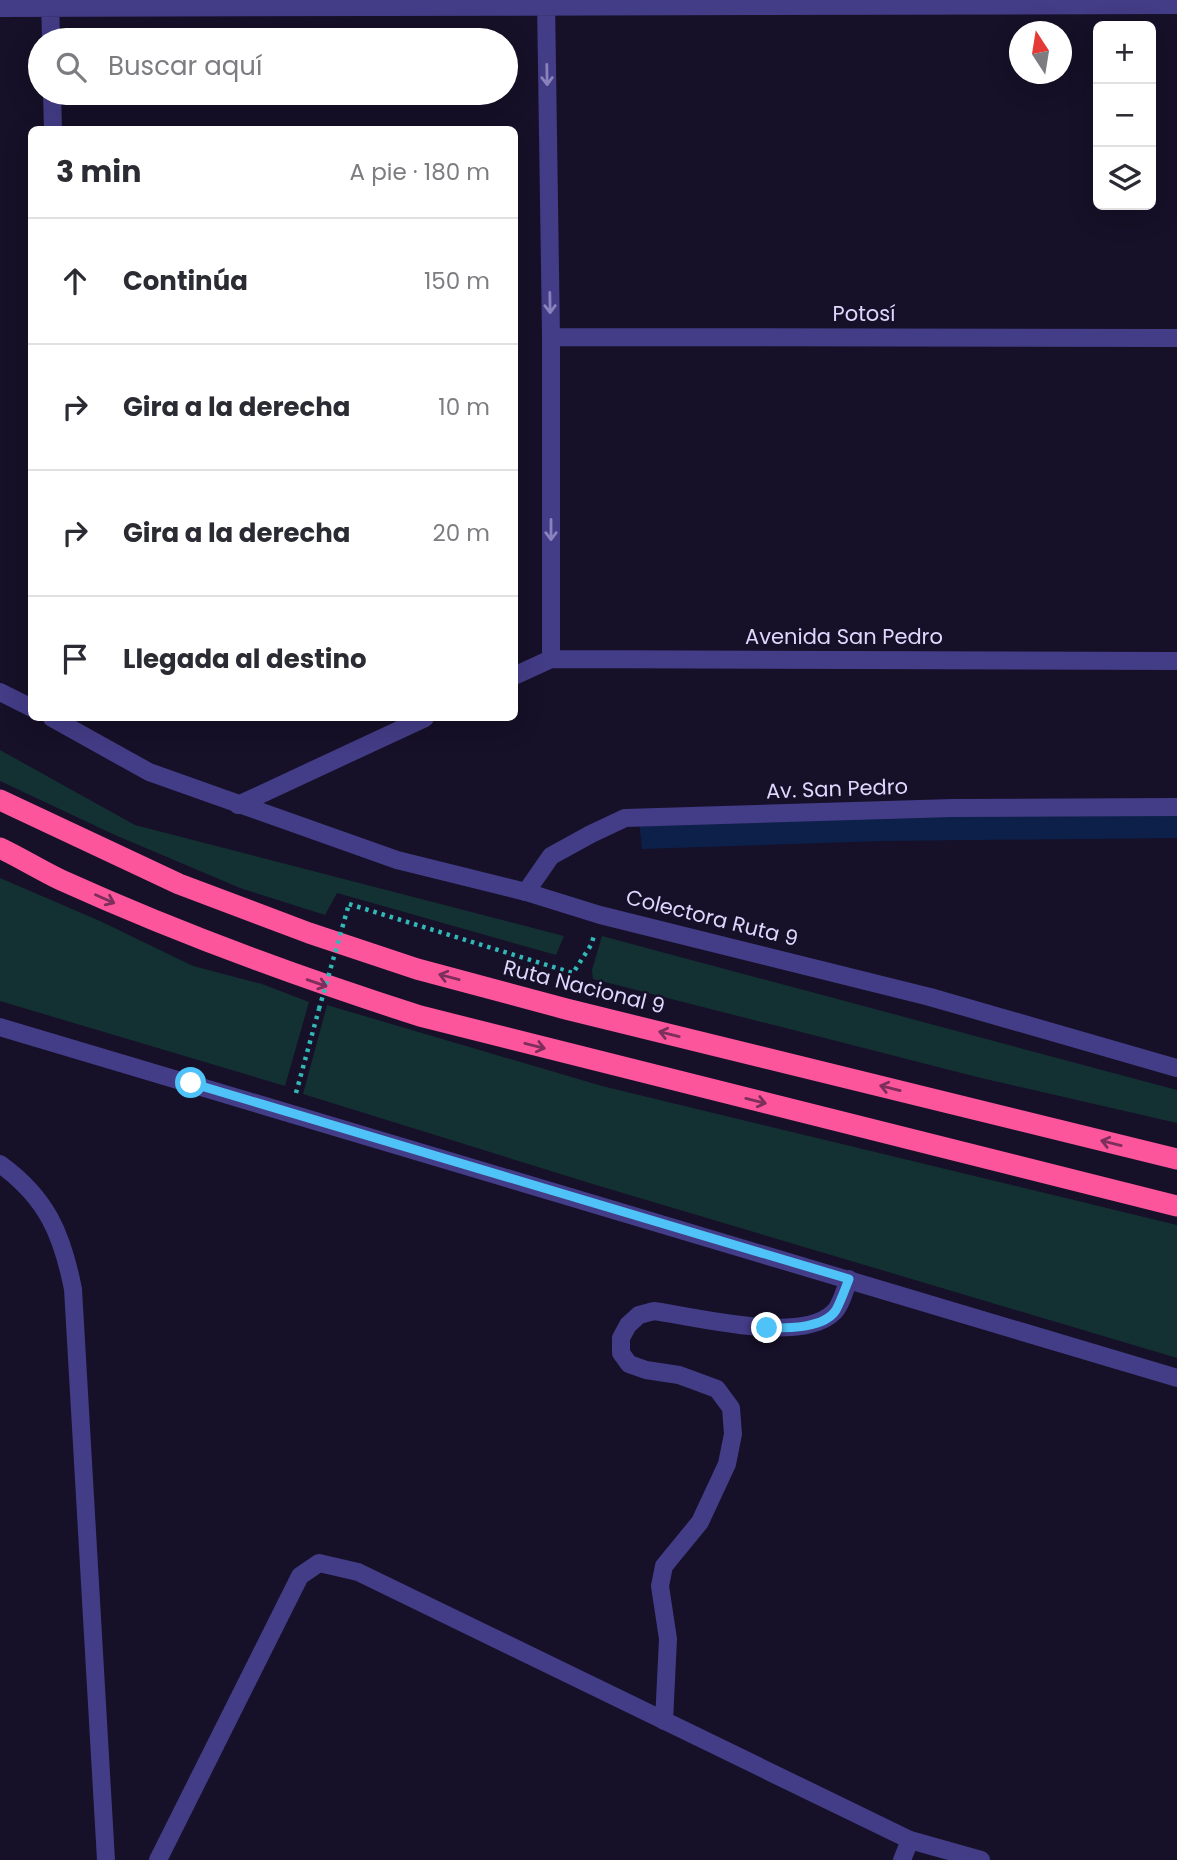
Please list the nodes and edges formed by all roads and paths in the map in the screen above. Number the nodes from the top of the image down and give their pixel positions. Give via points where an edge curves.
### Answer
1 (50, 4) edge
2 (546, 4) edge
3 (1177, 5) edge
4 (0, 8) edge
5 (51, 28) edge
6 (52, 105) edge
7 (53, 126) edge
8 (551, 337) junction
9 (1177, 338) edge
10 (551, 659) junction
11 (1177, 661) edge
12 (518, 674) edge
13 (0, 692) edge
14 (28, 706) edge
15 (63, 721) edge
16 (419, 721) edge
17 (0, 800) edge
18 (238, 805) junction
19 (1177, 807) edge
20 (0, 848) edge
21 (0, 864) edge
22 (58, 878) junction
23 (526, 892) junction
24 (600, 915) junction
25 (0, 1027) edge
26 (1177, 1068) edge
27 (299, 1084) dead end
28 (1177, 1159) edge
29 (0, 1164) edge
30 (1177, 1206) edge
31 (849, 1279) junction
32 (1177, 1378) edge
33 (664, 1721) junction
34 (910, 1840) junction
35 (106, 1860) edge
36 (158, 1860) edge
37 (902, 1860) edge
38 (981, 1860) edge

1 - 2 street
1 - 4 street
1 - 5 street
2 - 3 street
2 -> 8 street
6 - 7 street
8 - 9 street, Potosí
8 -> 10 street
10 - 11 street, Avenida San Pedro
10 - 12 street, Avenida San Pedro
13 - 14 street
15 - 18 street, Colectora Ruta 9 via 149,772
16 - 18 street
28 -> 17 highway, Ruta Nacional 9 via 417,969 179,884
18 - 23 street, Colectora Ruta 9 via 397,860
19 - 23 street, Av. San Pedro via 625,818 551,856
20 - 22 highway
21 - 22 highway
22 -> 30 highway via 317,984 420,1016
23 - 24 street, Colectora Ruta 9
24 - 26 street, Colectora Ruta 9 via 930,997
24 - 27 path, bridge via 591,944 573,973 349,904
25 - 31 street
29 - 35 street via 30,1189 48,1212 60,1236 73,1289
31 - 32 street
31 - 33 street via 835,1312 794,1329 654,1311 639,1315 621,1338 621,1353 629,1364 679,1374 717,1389 731,1408 733,1434 727,1464 700,1522 664,1566 660,1586 668,1639
33 - 34 street
33 - 36 street via 358,1572 319,1563 300,1576
34 - 37 street
34 - 38 street

